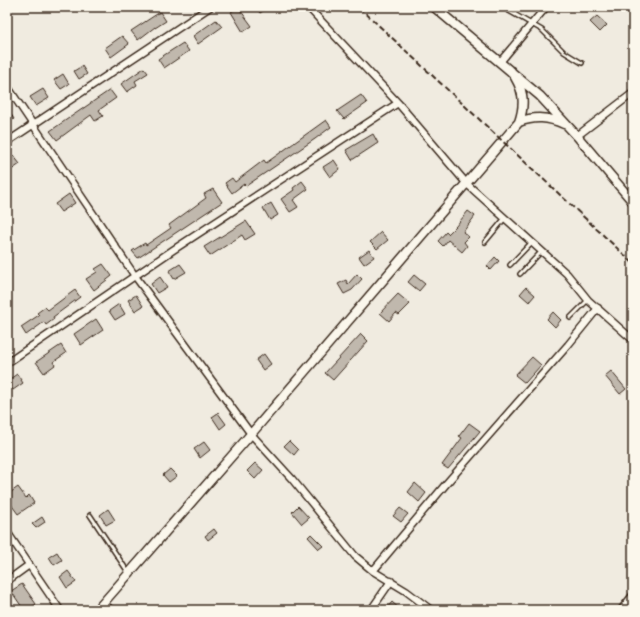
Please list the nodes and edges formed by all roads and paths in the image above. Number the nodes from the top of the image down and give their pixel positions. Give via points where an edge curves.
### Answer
1 (210, 7) edge
2 (308, 7) edge
3 (434, 7) edge
4 (502, 7) edge
5 (546, 7) edge
6 (532, 24) junction
7 (500, 62) junction
8 (582, 63) dead end
9 (511, 71) junction
10 (7, 86) edge
11 (633, 93) edge
12 (398, 103) junction
13 (519, 122) junction
14 (34, 124) junction
15 (567, 125) junction
16 (577, 136) junction
17 (7, 142) edge
18 (467, 184) junction
19 (633, 202) edge
20 (505, 218) junction
21 (485, 242) dead end
22 (531, 243) junction
23 (541, 252) junction
24 (510, 265) dead end
25 (520, 274) dead end
26 (135, 276) junction
27 (588, 300) junction
28 (598, 308) junction
29 (570, 318) dead end
30 (633, 340) edge
31 (7, 363) edge
32 (251, 434) junction
33 (90, 515) dead end
34 (7, 532) edge
35 (29, 564) junction
36 (373, 570) junction
37 (129, 574) junction
38 (7, 581) edge
39 (391, 581) junction
40 (633, 595) edge
41 (103, 603) junction
42 (60, 610) edge
43 (97, 610) edge
44 (111, 610) edge
45 (371, 610) edge
46 (431, 610) edge
47 (621, 610) edge

1 - 14 street
2 - 12 street
3 - 7 street
4 - 6 lane
5 - 6 street
6 - 7 street
6 - 8 lane via 542,30 564,52
7 - 9 street
9 - 13 street via 522,91 523,110
9 - 15 street via 540,96
10 - 14 street
11 - 16 street
12 - 18 street
12 - 26 street
13 - 15 street via 544,117
13 - 18 street
14 - 17 street
14 - 26 street
15 - 16 street
16 - 19 street
18 - 20 street
18 - 32 street
20 - 21 lane
20 - 22 street
22 - 23 street
22 - 24 lane
23 - 25 lane
23 - 27 street via 567,274
26 - 31 street
26 - 32 street
27 - 28 street
27 - 29 lane
28 - 30 street
28 - 36 street
32 - 36 street via 292,479 355,556
32 - 37 street
33 - 37 lane
34 - 35 street
35 - 38 street
35 - 42 street
36 - 39 street
37 - 41 street
39 - 45 street
39 - 46 street
40 - 47 street
41 - 43 street
41 - 44 street

